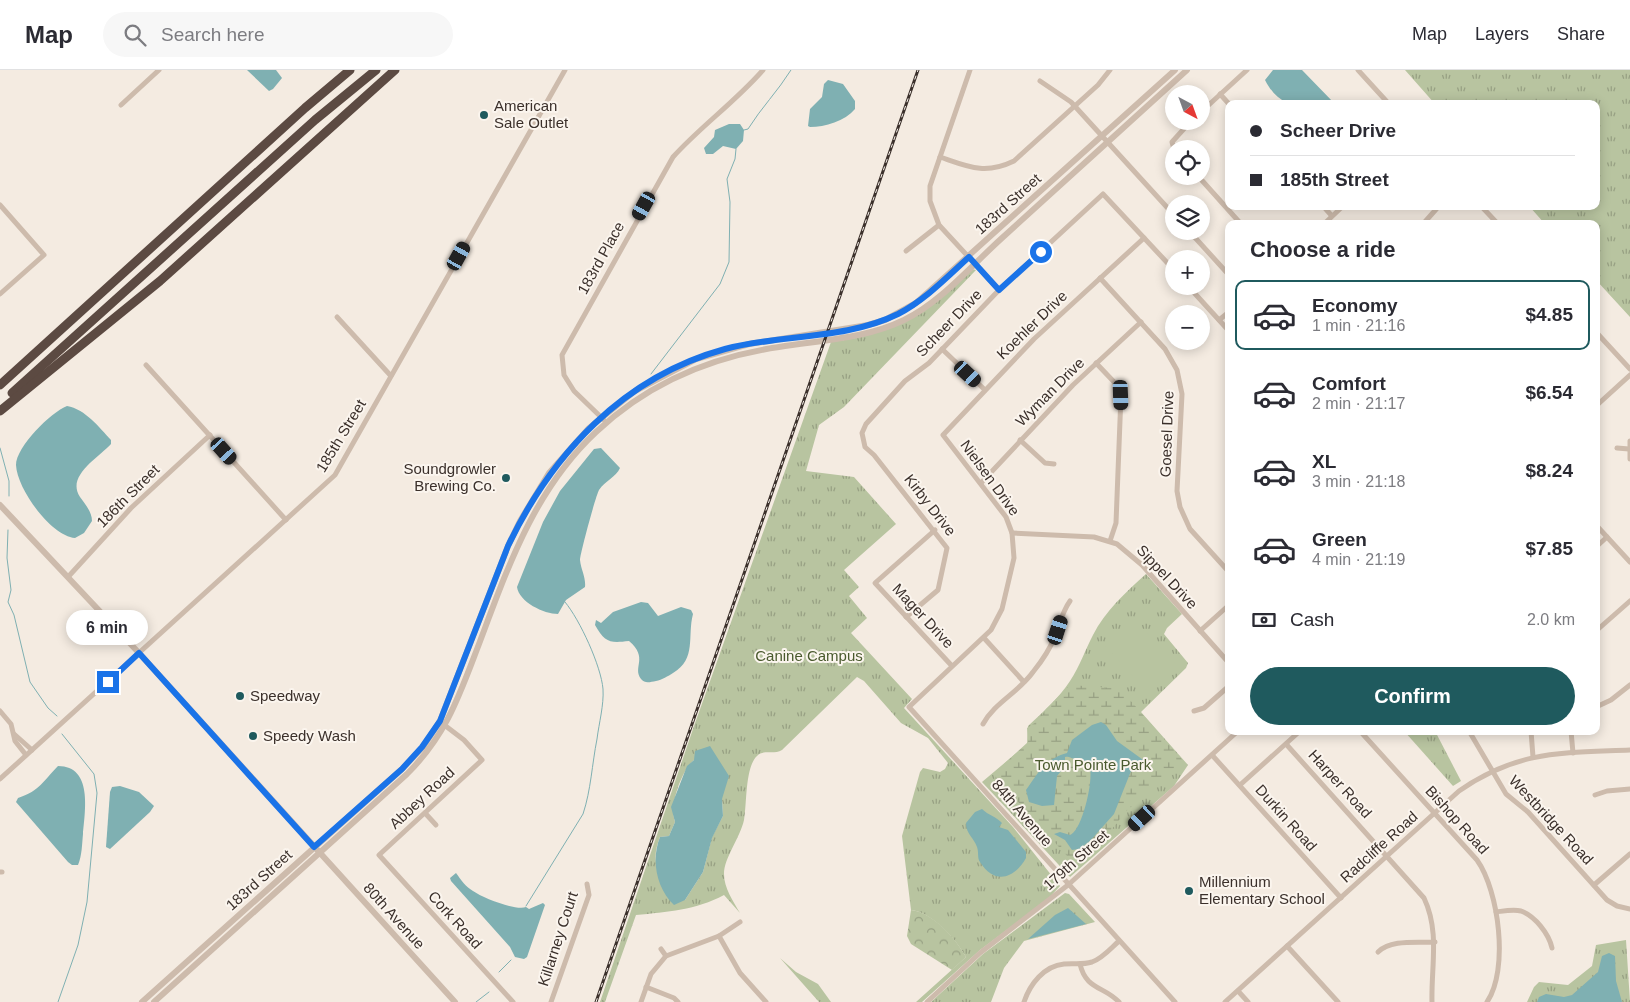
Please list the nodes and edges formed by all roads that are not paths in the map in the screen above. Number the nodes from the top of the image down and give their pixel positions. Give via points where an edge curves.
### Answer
1 (159, 70) edge
2 (350, 70) edge
3 (376, 70) edge
4 (395, 70) edge
5 (565, 70) edge
6 (763, 70) edge
7 (970, 70) edge
8 (1110, 70) edge
9 (1175, 70) edge
10 (1187, 70) edge
11 (1247, 70) edge
12 (1358, 70) edge
13 (1040, 81) dead end
14 (1220, 94) junction
15 (1225, 100) edge
16 (1385, 100) edge
17 (1210, 103) edge
18 (121, 105) dead end
19 (1075, 106) junction
20 (1181, 130) edge
21 (1103, 136) junction
22 (1173, 140) edge
23 (1108, 142) junction
24 (940, 157) junction
25 (1206, 185) edge
26 (0, 205) edge
27 (1165, 205) edge
28 (1225, 206) edge
29 (1228, 210) edge
30 (1327, 210) edge
31 (1339, 210) edge
32 (1435, 210) edge
33 (1486, 210) edge
34 (1332, 216) junction
35 (1237, 220) edge
36 (1328, 220) edge
37 (1427, 220) edge
38 (1494, 220) edge
39 (940, 225) junction
40 (1144, 238) junction
41 (1197, 240) edge
42 (906, 252) dead end
43 (969, 257) junction
44 (1165, 260) edge
45 (974, 263) junction
46 (1225, 271) edge
47 (1100, 278) junction
48 (999, 290) junction
49 (0, 294) edge
50 (1196, 295) edge
51 (1225, 316) edge
52 (337, 317) dead end
53 (1220, 320) junction
54 (1141, 322) junction
55 (1225, 326) edge
56 (1600, 336) edge
57 (942, 349) junction
58 (1096, 363) junction
59 (146, 365) dead end
60 (1630, 369) edge
61 (1630, 375) edge
62 (391, 376) junction
63 (0, 385) edge
64 (986, 390) junction
65 (1600, 402) edge
66 (0, 404) edge
67 (0, 411) edge
68 (601, 417) junction
69 (606, 423) junction
70 (862, 433) joint
71 (943, 435) joint
72 (210, 436) junction
73 (1020, 440) junction
74 (1630, 441) edge
75 (1617, 448) dead end
76 (1629, 449) junction
77 (1630, 460) edge
78 (1054, 464) dead end
79 (981, 483) junction
80 (0, 505) edge
81 (286, 520) junction
82 (1600, 529) edge
83 (934, 530) junction
84 (1012, 533) junction
85 (1607, 537) junction
86 (1110, 541) junction
87 (1600, 543) edge
88 (1630, 562) edge
89 (1225, 568) edge
90 (68, 577) junction
91 (1070, 601) dead end
92 (1630, 601) edge
93 (1225, 609) edge
94 (906, 618) junction
95 (1600, 627) edge
96 (1200, 631) junction
97 (984, 638) junction
98 (139, 653) junction
99 (1225, 659) edge
100 (952, 666) junction
101 (1024, 682) junction
102 (1630, 685) edge
103 (1225, 690) edge
104 (1600, 705) edge
105 (909, 707) joint
106 (1194, 711) dead end
107 (0, 712) edge
108 (443, 723) junction
109 (983, 724) dead end
110 (14, 734) junction
111 (1234, 735) edge
112 (1296, 735) edge
113 (1364, 735) edge
114 (1472, 735) edge
115 (1532, 735) edge
116 (1571, 735) edge
117 (1286, 744) junction
118 (32, 750) junction
119 (1630, 750) edge
120 (1573, 753) junction
121 (26, 755) junction
122 (1212, 755) junction
123 (1533, 757) junction
124 (1492, 770) junction
125 (0, 779) edge
126 (1240, 785) junction
127 (1630, 790) edge
128 (1595, 795) dead end
129 (425, 813) junction
130 (1435, 813) junction
131 (436, 825) dead end
132 (314, 847) junction
133 (320, 853) junction
134 (1630, 854) edge
135 (379, 855) joint
136 (1388, 856) junction
137 (587, 884) dead end
138 (1068, 885) junction
139 (1594, 885) junction
140 (1341, 898) junction
141 (1630, 908) edge
142 (1496, 912) junction
143 (740, 922) dead end
144 (719, 936) junction
145 (1119, 941) junction
146 (1435, 942) junction
147 (1288, 946) junction
148 (1552, 948) dead end
149 (661, 949) dead end
150 (1378, 952) dead end
151 (666, 956) junction
152 (1080, 964) junction
153 (646, 988) junction
154 (1238, 991) junction
155 (142, 1002) edge
156 (154, 1002) edge
157 (455, 1002) edge
158 (513, 1002) edge
159 (551, 1002) edge
160 (641, 1002) edge
161 (678, 1002) edge
162 (766, 1002) edge
163 (926, 1002) edge
164 (1024, 1002) edge
165 (1119, 1002) edge
166 (1175, 1002) edge
167 (1225, 1002) edge
168 (1248, 1002) edge
169 (1338, 1002) edge
170 (1432, 1002) edge
171 (1487, 1002) edge

1 - 18 street
2 - 63 highway
3 - 66 highway via 315,120
4 - 67 highway via 160,280
5 - 62 street, 185th Street
6 - 68 street, 183rd Place via 747,89 673,156 562,354 564,375 574,391
7 - 24 street
8 - 19 street
9 - 21 street, 183rd Street
10 - 23 street, 183rd Street
11 - 14 street
12 - 16 street
13 - 19 street
14 - 15 street
14 - 17 street
19 - 21 street
19 - 24 street via 1018,157 1003,166 977,169
20 - 22 street
21 - 23 street
21 - 43 street, 183rd Street
23 - 27 street
23 - 45 street, 183rd Street
24 - 39 street via 930,192 932,210
25 - 28 street
26 - 49 street via 44,255
29 - 35 street
30 - 34 street
31 - 34 street
32 - 37 street
33 - 38 street
34 - 36 street
39 - 42 street
39 - 43 street
40 - 44 street
40 - 47 street, Koehler Drive
40 - 48 street, Scheer Drive via 1103,194
41 - 46 street
43 - 45 street
43 - 68 street, 183rd Street via 916,303 885,320 847,330 724,349 688,362 652,381
45 - 48 street
45 - 69 street, 183rd Street via 932,301 902,321 853,337 746,352 707,364 641,396
47 - 54 street, Goesel Drive
47 - 64 street, Koehler Drive via 1034,339
48 - 57 street, Scheer Drive
50 - 53 street
51 - 53 street
52 - 62 street
53 - 55 street
54 - 58 street, Wyman Drive
54 - 89 street, Goesel Drive via 1170,356 1180,377 1177,491 1182,514 1190,529
56 - 60 street
57 - 64 street
57 - 70 street, Scheer Drive via 905,382 866,424
58 - 73 street, Wyman Drive
58 - 86 street via 1116,384 1121,395 1116,523
59 - 72 street
61 - 65 street
62 - 81 street, 185th Street via 335,475
64 - 71 street, Koehler Drive
68 - 69 street, 183rd Place
68 - 108 street, 183rd Street via 555,465 520,522 508,546
69 - 108 street, 183rd Street via 568,460 530,517
70 - 83 street, Kirby Drive via 865,447
71 - 79 street, Nielsen Drive
72 - 81 street
72 - 90 street, 186th Street via 131,508
73 - 78 street via 1044,463
73 - 79 street, Wyman Drive
74 - 76 street
75 - 76 street
76 - 77 street
79 - 84 street, Nielsen Drive via 1004,513
80 - 90 street, 80th Avenue
81 - 98 street, 185th Street
82 - 85 street
83 - 94 street, Kirby Drive via 947,548 938,590
83 - 94 street, Mager Drive via 875,583
84 - 86 street, Sippel Drive via 1088,536
84 - 97 street, Nielsen Drive via 1014,558 1002,609
85 - 87 street
85 - 88 street
86 - 96 street, Sippel Drive via 1142,565
90 - 98 street, 80th Avenue
91 - 101 street via 1049,649
92 - 95 street
93 - 96 street
94 - 100 street, Mager Drive
96 - 99 street, Sippel Drive
97 - 100 street, Nielsen Drive
97 - 101 street
98 - 118 street, 185th Street
98 - 132 street, 80th Avenue
100 - 105 street, Nielsen Drive
101 - 109 street via 990,713
102 - 104 street
103 - 106 street via 1204,708
105 - 138 street, 84th Avenue
107 - 110 street via 11,724
108 - 129 street, Abbey Road via 482,760
108 - 132 street, 183rd Street via 402,769
108 - 133 street, 183rd Street via 431,748 407,774
110 - 118 street
110 - 121 street via 15,741
111 - 122 street, 179th Street
112 - 117 street
113 - 130 street, Bishop Road
114 - 124 street, Westbridge Road
115 - 123 street
116 - 120 street
117 - 126 street
117 - 136 street, Harper Road
118 - 121 street, 185th Street
119 - 120 street, Radcliffe Road
120 - 123 street, Radcliffe Road
121 - 125 street, 185th Street
122 - 126 street, Durkin Road
122 - 138 street, 179th Street
123 - 124 street, Radcliffe Road
124 - 130 street, Radcliffe Road via 1459,791
124 - 139 street, Westbridge Road via 1506,794 1528,812
126 - 140 street, Durkin Road
127 - 128 street
129 - 131 street
129 - 135 street, Abbey Road
130 - 136 street, Radcliffe Road
130 - 142 street, Bishop Road via 1481,866 1489,882
132 - 133 street, 80th Avenue
132 - 155 street, 183rd Street
133 - 156 street, 183rd Street
133 - 157 street, 80th Avenue
134 - 139 street
135 - 158 street, Cork Road
136 - 140 street, Radcliffe Road
136 - 146 street, Harper Road via 1424,898 1432,917
137 - 159 street, Killarney Court via 588,895
138 - 145 street, 84th Avenue
138 - 163 street, 179th Street via 980,953
139 - 141 street, Westbridge Road via 1612,903
140 - 147 street, Radcliffe Road
142 - 148 street via 1517,910 1528,915 1550,938
142 - 171 street, Bishop Road via 1497,971
143 - 144 street
144 - 151 street
144 - 162 street via 740,973
145 - 152 street via 1099,958
145 - 166 street, 84th Avenue
146 - 150 street via 1398,944 1382,947
146 - 170 street, Harper Road
147 - 154 street, Radcliffe Road
147 - 169 street
149 - 151 street
151 - 153 street via 654,970
152 - 164 street via 1060,965 1044,972 1033,983
152 - 165 street via 1084,976 1093,986
153 - 160 street
153 - 161 street
154 - 167 street, Radcliffe Road
154 - 168 street

